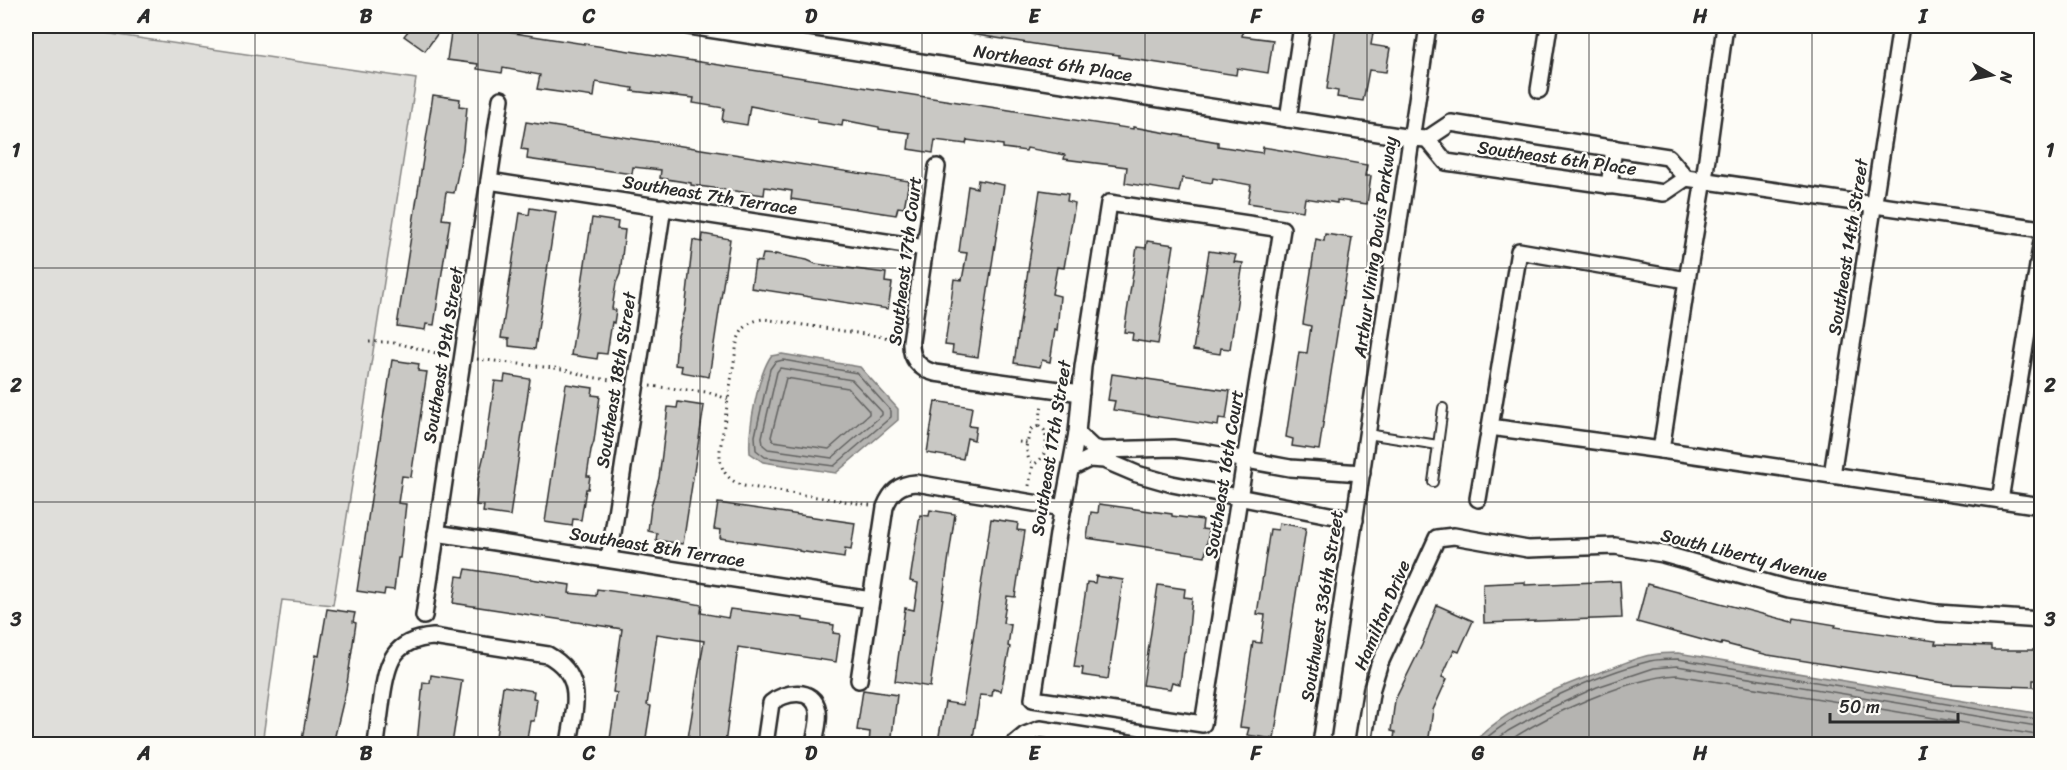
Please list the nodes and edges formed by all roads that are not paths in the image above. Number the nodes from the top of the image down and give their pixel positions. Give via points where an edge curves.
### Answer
1 (689, 26) edge
2 (1302, 26) edge
3 (1428, 26) edge
4 (1549, 26) edge
5 (1721, 26) edge
6 (1901, 26) edge
7 (1539, 90) dead end
8 (501, 99) dead end
9 (1288, 119) junction
10 (1411, 138) junction
11 (1427, 140) junction
12 (1614, 148) junction
13 (937, 167) dead end
14 (1686, 178) junction
15 (1704, 180) junction
16 (489, 181) junction
17 (1609, 186) junction
18 (1109, 203) joint
19 (1874, 205) junction
20 (663, 207) junction
21 (2042, 230) edge
22 (2042, 241) edge
23 (925, 248) junction
24 (1687, 280) junction
25 (1081, 393) junction
26 (1443, 408) dead end
27 (1490, 427) junction
28 (1077, 433) junction
29 (1367, 434) junction
30 (1438, 445) junction
31 (1155, 448) junction
32 (1661, 450) junction
33 (1246, 460) junction
34 (1071, 468) junction
35 (1362, 473) junction
36 (1832, 475) junction
37 (1148, 477) junction
38 (1432, 482) dead end
39 (1240, 496) junction
40 (1478, 499) dead end
41 (2000, 500) junction
42 (2042, 506) edge
43 (1063, 508) junction
44 (1355, 520) junction
45 (436, 533) junction
46 (1437, 538) joint
47 (609, 559) junction
48 (871, 600) junction
49 (424, 616) dead end
50 (2042, 620) edge
51 (859, 680) dead end
52 (1033, 699) joint
53 (376, 744) edge
54 (569, 744) edge
55 (765, 744) edge
56 (814, 744) edge
57 (1014, 744) edge
58 (1135, 744) edge
59 (1321, 744) edge
60 (1363, 744) edge

1 - 9 street, Northeast 6th Place
2 - 9 street
3 - 10 street, Arthur Vining Davis Parkway
4 - 7 street
5 - 15 street
6 - 19 street, Southeast 14th Street
8 - 16 street, Southeast 19th Street
9 - 10 street, Northeast 6th Place
10 - 11 street
10 - 29 street, Arthur Vining Davis Parkway
11 - 12 street, Southeast 6th Place via 1451,123
11 - 17 street, Southeast 6th Place via 1446,162
12 - 14 street, Southeast 6th Place via 1668,158
12 - 17 street
13 - 23 street, Southeast 17th Court
14 - 15 street
14 - 17 street, Southeast 6th Place via 1664,193
15 - 19 street
15 - 24 street
16 - 20 street, Southeast 7th Terrace
16 - 45 street, Southeast 19th Street
18 - 25 street, Southeast 17th Street
18 - 33 street, Southeast 16th Court via 1281,229
19 - 21 street
19 - 36 street, Southeast 14th Street
20 - 23 street, Southeast 7th Terrace
20 - 47 street, Southeast 18th Street
22 - 41 street
23 - 25 street, Southeast 17th Court via 910,350 923,368 935,373
24 - 27 street via 1518,251
24 - 32 street
25 - 28 street, Southeast 17th Street
26 - 30 lane
27 - 32 street
27 - 40 street
28 - 31 street via 1097,449
28 - 34 street, Southeast 17th Street
29 - 30 lane
29 - 35 street, Arthur Vining Davis Parkway
30 - 38 lane
31 - 33 street
31 - 37 street via 1144,458
32 - 36 street
33 - 35 street via 1290,468
33 - 39 street, Southeast 16th Court
34 - 37 street via 1096,459
34 - 43 street, Southeast 17th Street
35 - 44 street, Southwest 336th Street
36 - 41 street
37 - 39 street
39 - 44 street
39 - 52 street, Southeast 16th Court via 1203,724
41 - 42 street
43 - 48 street via 916,483 897,488 885,507
43 - 52 street, Southeast 17th Street
44 - 59 street, Southwest 336th Street
45 - 47 street, Southeast 8th Terrace
45 - 49 street, Southeast 19th Street
46 - 50 street, South Liberty Avenue via 1454,536 1528,549 1616,546 1663,554 1789,589 1937,613
46 - 60 street, Hamilton Drive via 1379,665
47 - 48 street, Southeast 8th Terrace
48 - 51 street
53 - 54 street via 386,670 394,654 406,643 433,637 548,655 562,663 569,671 576,698
55 - 56 street via 771,703 793,692 806,695 818,711
57 - 58 street via 1040,729

